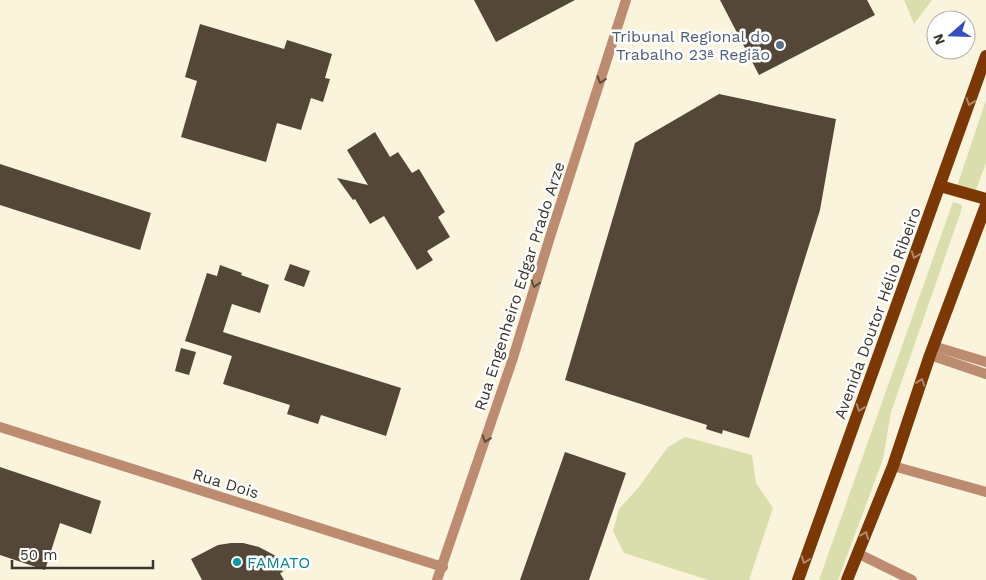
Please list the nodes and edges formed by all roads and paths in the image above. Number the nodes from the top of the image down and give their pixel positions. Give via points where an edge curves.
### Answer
1 (626, 0) edge
2 (986, 56) edge
3 (940, 186) junction
4 (986, 199) edge
5 (986, 205) edge
6 (931, 351) junction
7 (986, 362) edge
8 (986, 374) edge
9 (0, 427) edge
10 (892, 466) junction
11 (986, 492) edge
12 (857, 553) junction
13 (443, 567) junction
14 (437, 580) edge
15 (798, 580) edge
16 (847, 580) edge
17 (912, 580) edge

1 -> 13 street, Rua Engenheiro Edgar Prado Arze
2 -> 3 main road, Avenida Doutor Hélio Ribeiro
3 - 4 main road
3 -> 15 main road, Avenida Doutor Hélio Ribeiro
5 - 6 main road
6 - 7 street
6 - 8 street
10 -> 6 main road
9 - 13 street, Rua Dois
10 - 11 street
12 -> 10 main road
12 - 16 main road
12 - 17 street
13 - 14 street, Rua Engenheiro Edgar Prado Arze

